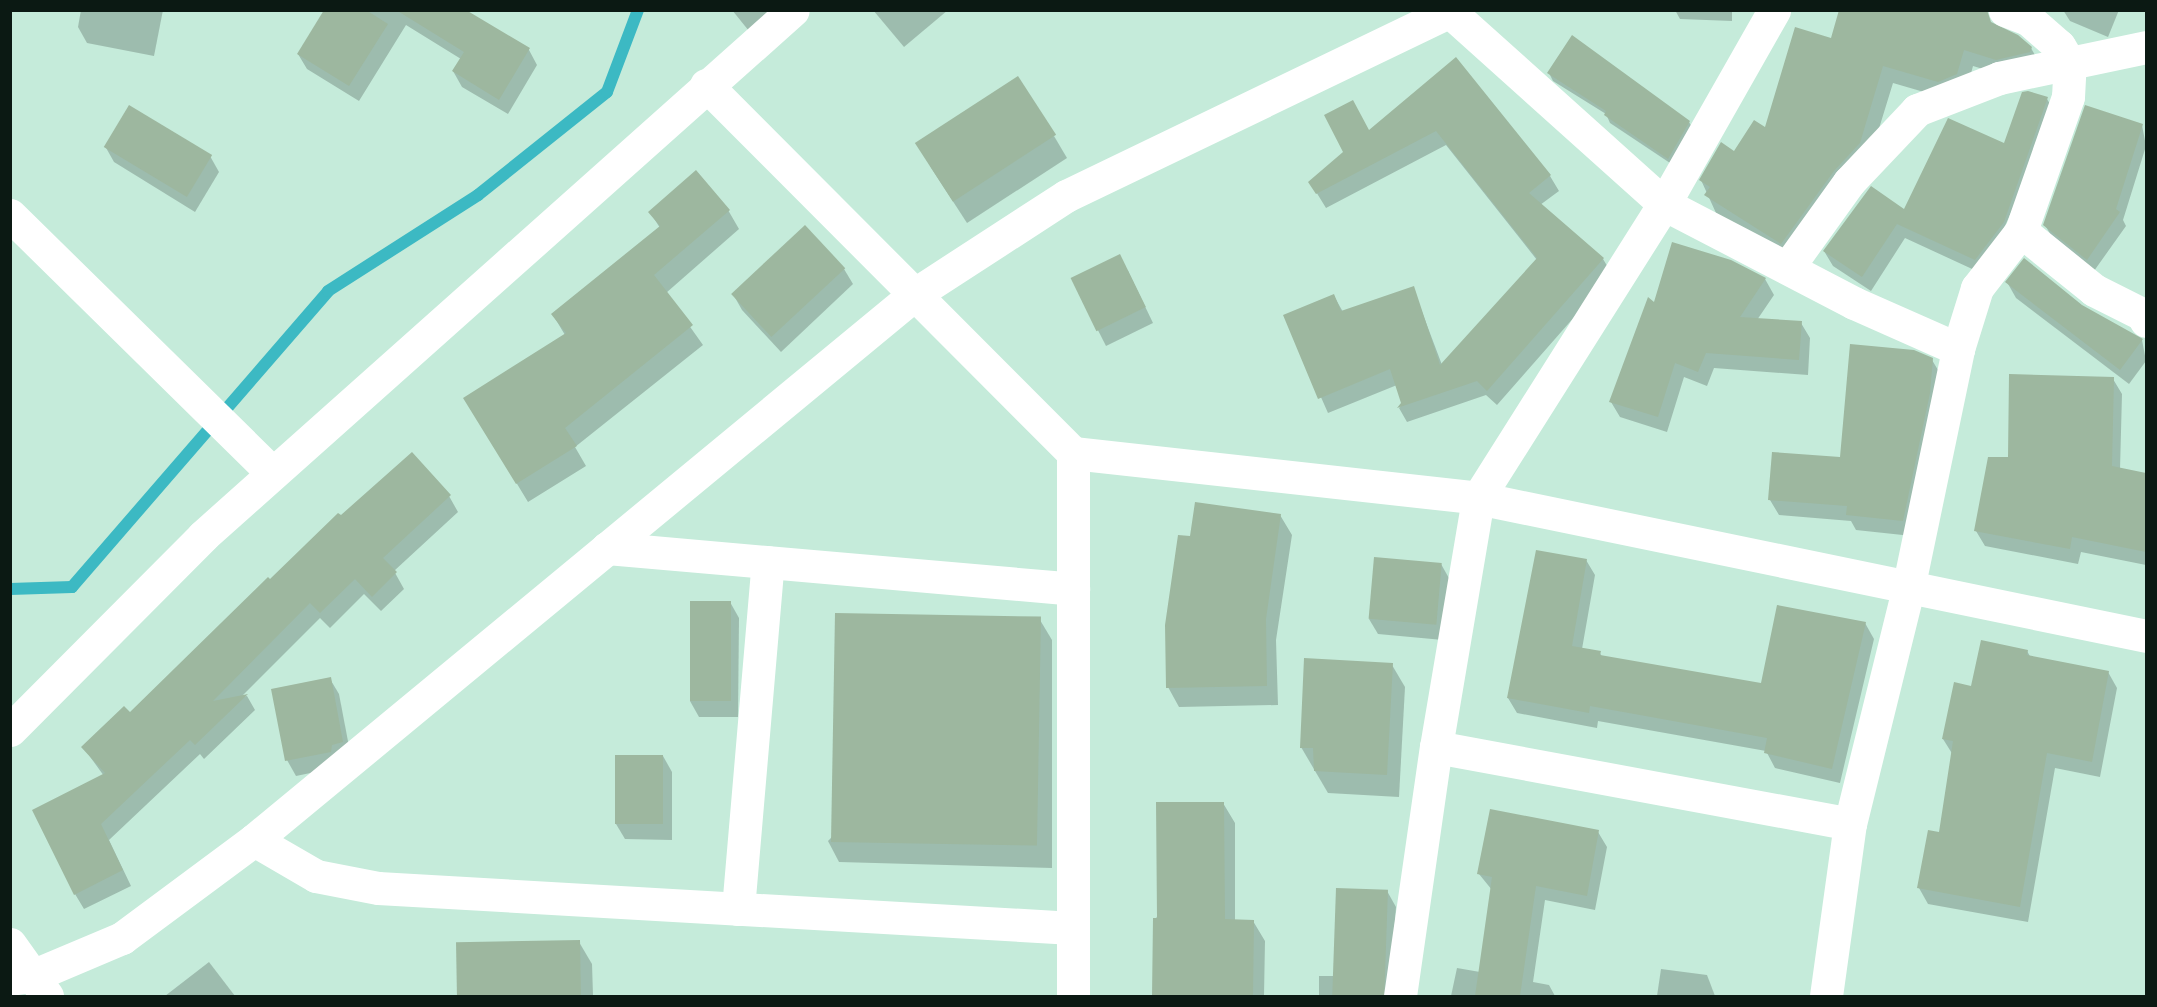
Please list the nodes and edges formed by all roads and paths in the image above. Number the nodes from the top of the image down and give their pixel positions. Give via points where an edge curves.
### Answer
1 (793, 10) edge
2 (1774, 10) edge
3 (2005, 10) edge
4 (1448, 11) edge
5 (2146, 47) edge
6 (2070, 64) junction
7 (706, 85) junction
8 (1664, 204) junction
9 (10, 215) edge
10 (2021, 231) junction
11 (1788, 267) junction
12 (915, 294) junction
13 (2146, 321) edge
14 (1958, 349) junction
15 (1073, 453) junction
16 (273, 473) junction
17 (1478, 498) junction
18 (607, 548) junction
19 (768, 562) junction
20 (1073, 589) junction
21 (1908, 589) junction
22 (2146, 636) edge
23 (10, 730) edge
24 (1436, 747) junction
25 (1850, 824) junction
26 (254, 840) junction
27 (738, 909) junction
28 (1073, 927) junction
29 (10, 944) edge
30 (30, 984) edge
31 (1073, 996) edge
32 (1400, 996) edge
33 (1826, 996) edge

1 - 7 street
2 - 8 street
3 - 6 street via 2045,32
4 - 8 street
4 - 12 street via 1066,196
5 - 6 street
6 - 10 street via 2068,97
6 - 11 street via 1999,78 1917,110 1850,182
7 - 12 street
7 - 16 street
8 - 11 street
8 - 17 street
9 - 16 street
10 - 13 street via 2094,290 2142,314
10 - 14 street via 1977,288
11 - 14 street via 1854,303
12 - 15 street
12 - 18 street
14 - 21 street
15 - 17 street
15 - 20 street
16 - 23 street via 202,536
17 - 21 street
17 - 24 street
18 - 19 street
18 - 26 street
19 - 20 street
19 - 27 street
20 - 28 street
21 - 22 street
21 - 25 street
24 - 25 street
24 - 32 street
25 - 33 street
26 - 27 street via 316,876 378,888
26 - 30 street via 122,938
27 - 28 street
28 - 31 street
29 - 30 street

